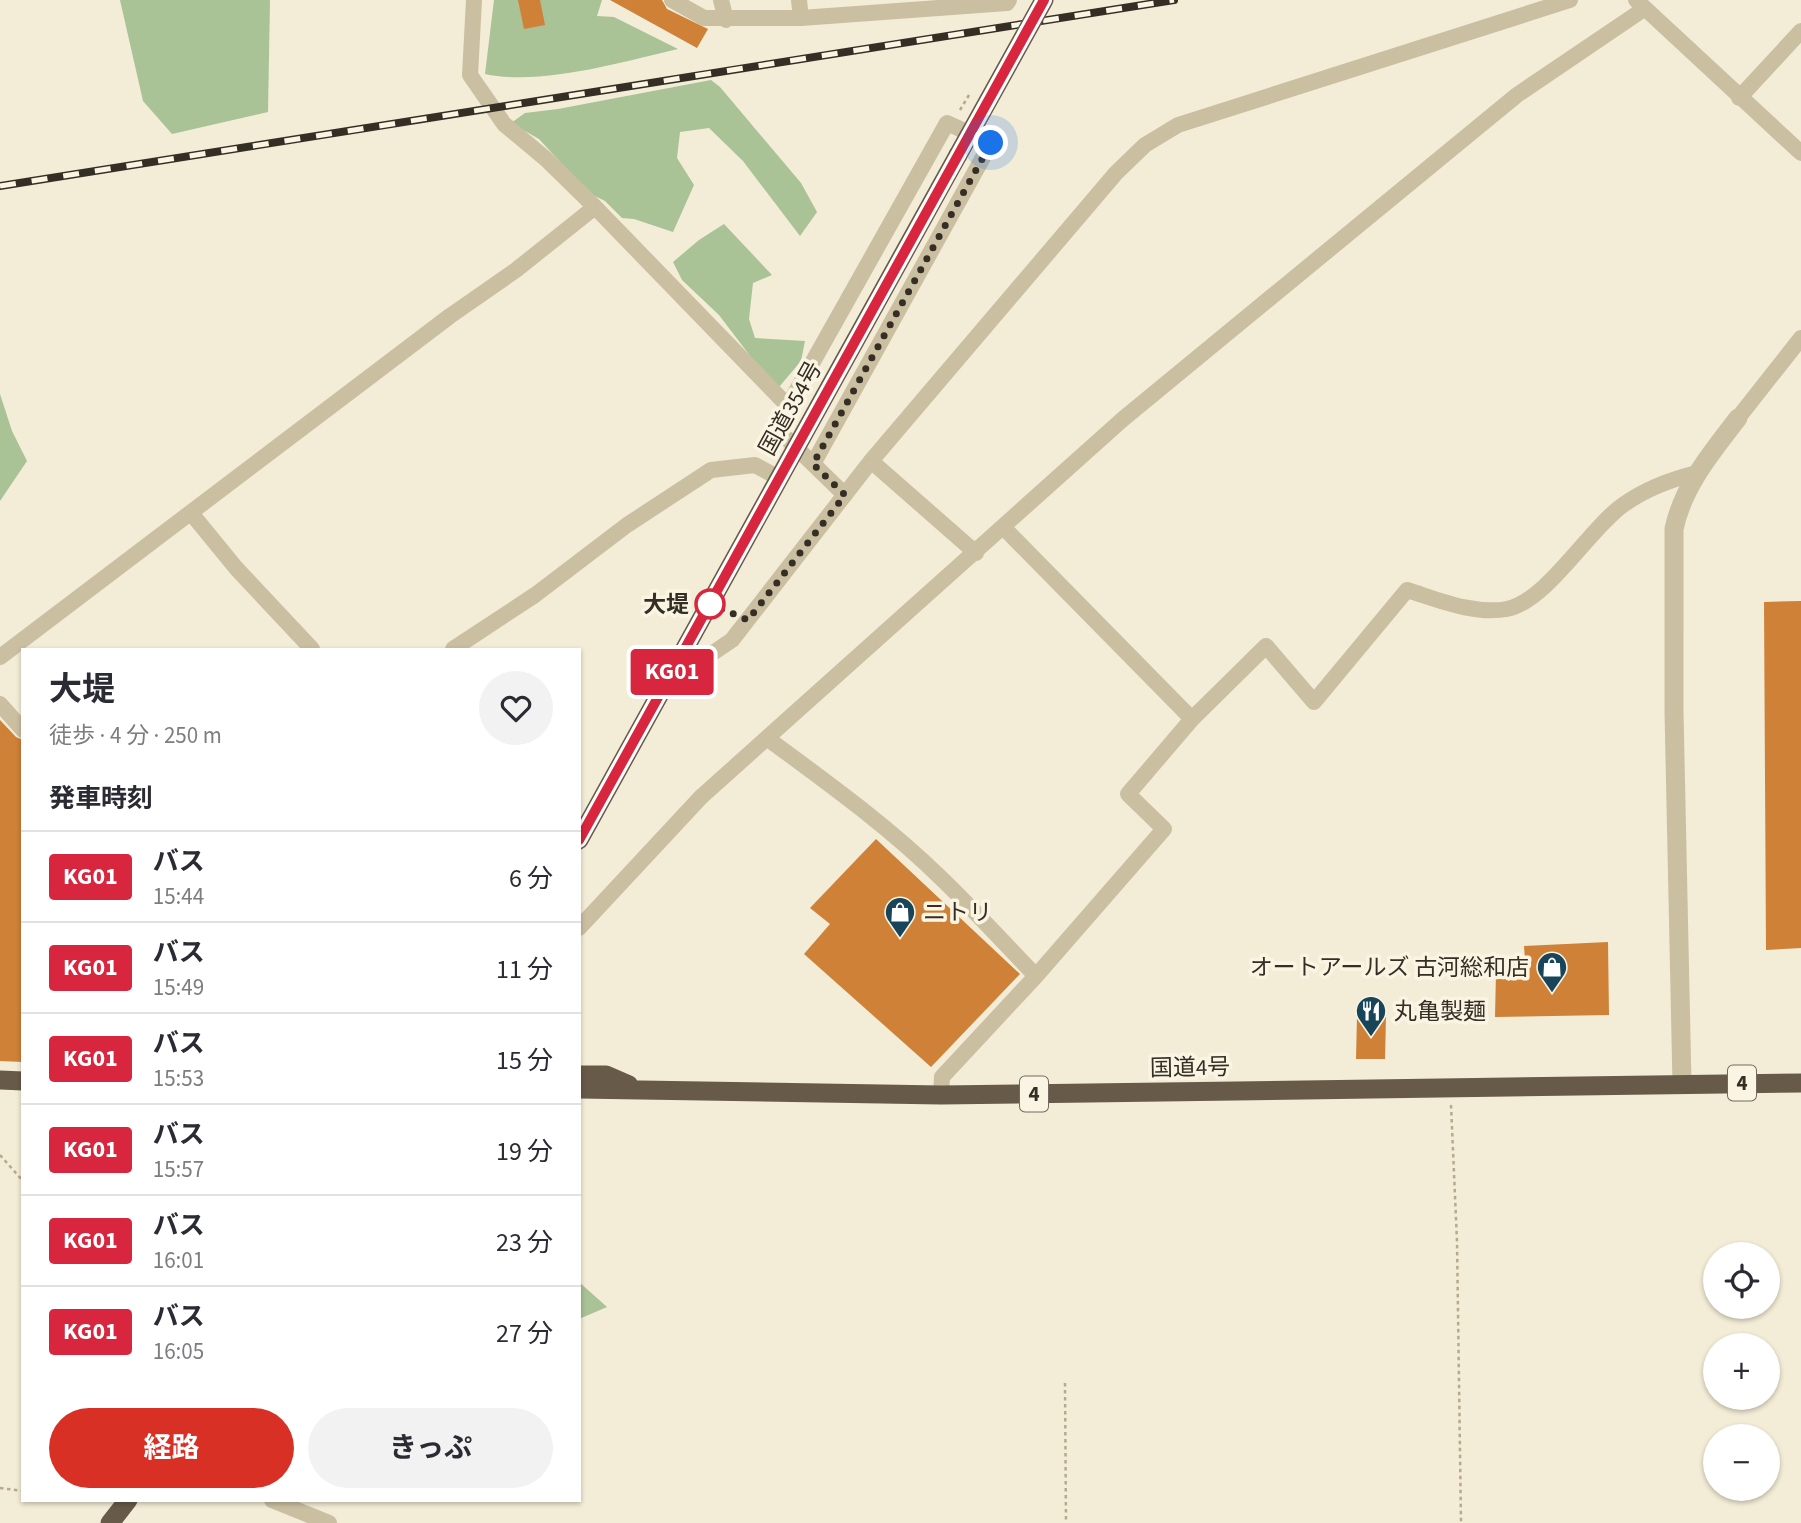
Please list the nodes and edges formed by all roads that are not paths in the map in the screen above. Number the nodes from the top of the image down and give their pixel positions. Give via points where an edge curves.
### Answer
1 (474, 0) edge
2 (672, 0) edge
3 (721, 0) edge
4 (799, 0) edge
5 (1009, 0) edge
6 (1044, 0) edge
7 (1570, 0) edge
8 (1640, 4) edge
9 (801, 18) junction
10 (726, 20) junction
11 (1801, 31) edge
12 (1739, 98) junction
13 (1801, 153) edge
14 (595, 207) junction
15 (1801, 338) edge
16 (788, 406) junction
17 (1738, 418) joint
18 (796, 448) junction
19 (872, 461) junction
20 (813, 464) junction
21 (1697, 473) junction
22 (779, 478) junction
23 (845, 495) junction
24 (191, 513) junction
25 (1004, 528) junction
26 (975, 553) junction
27 (311, 648) edge
28 (455, 648) edge
29 (2, 650) edge
30 (677, 664) junction
31 (0, 704) edge
32 (1192, 719) junction
33 (21, 728) edge
34 (768, 739) junction
35 (581, 836) edge
36 (581, 926) edge
37 (1036, 976) junction
38 (581, 1074) edge
39 (0, 1080) edge
40 (21, 1081) edge
41 (1801, 1083) edge
42 (1682, 1084) junction
43 (581, 1088) edge
44 (640, 1090) junction
45 (941, 1095) junction
46 (126, 1502) edge
47 (277, 1502) edge
48 (110, 1523) edge
49 (329, 1523) edge

1 - 14 street via 471,75 504,124
2 - 10 street via 704,18
3 - 10 street
4 - 9 street
5 - 9 street
6 - 18 highway, 国道354号, bridge
7 - 19 street via 1178,125 1145,145 1116,173
8 - 12 street
8 - 25 street via 1517,94 1123,419
9 - 10 street
11 - 12 street
12 - 13 street
14 - 16 street
14 - 24 street
15 - 17 street
16 - 18 street via 778,430
16 - 20 street via 947,123 991,143
17 - 21 street
18 - 20 street
18 - 22 highway, 国道354号
19 - 23 street
19 - 26 street
20 - 23 street
21 - 32 street via 1622,505 1533,597 1510,609 1489,611 1455,605 1407,590 1314,702 1265,646
21 - 42 street via 1677,511 1672,569
22 - 28 street via 755,465 711,470
22 - 30 highway, 国道354号
23 - 30 street via 732,640 704,659
24 - 27 street
24 - 29 street
25 - 26 street
25 - 32 street
26 - 34 street
30 - 35 highway, 国道354号
31 - 33 street
32 - 37 street via 1128,794 1164,829
34 - 36 street via 701,797
34 - 37 street via 890,832
37 - 45 street via 942,1077
38 - 44 highway via 606,1075
39 - 40 highway
41 - 42 highway, 国道4号 / 4
42 - 45 highway, 国道4号 / 4
43 - 44 highway, 国道4号 / 4
44 - 45 highway, 国道4号 / 4
46 - 48 highway
47 - 49 street

